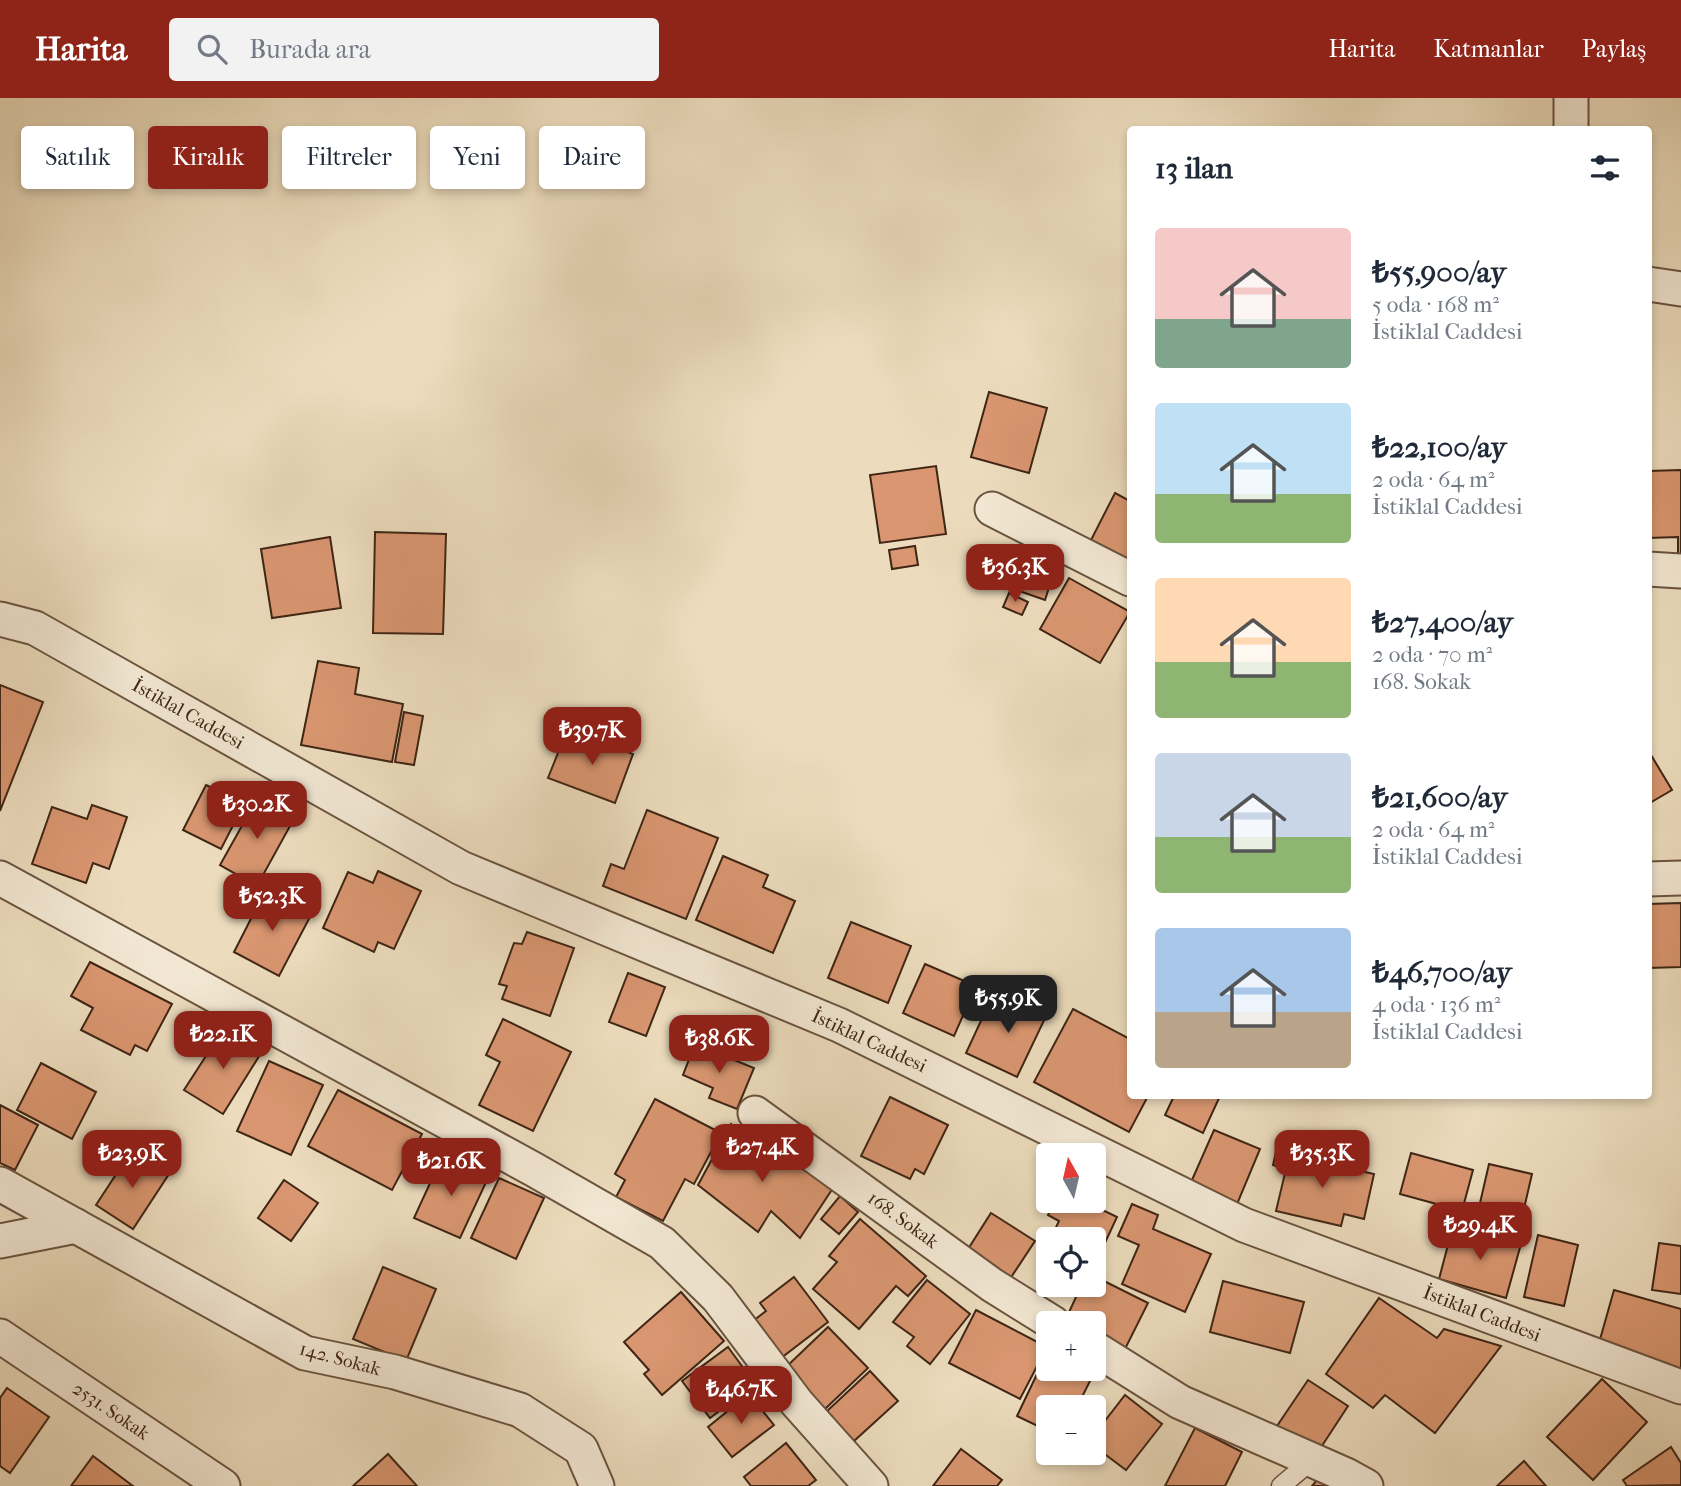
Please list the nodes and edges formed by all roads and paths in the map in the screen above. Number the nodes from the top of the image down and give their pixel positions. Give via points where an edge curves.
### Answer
1 (1571, 98) edge
2 (1571, 126) edge
3 (1652, 285) edge
4 (1681, 289) edge
5 (992, 509) dead end
6 (1652, 569) edge
7 (1681, 571) edge
8 (1127, 577) edge
9 (0, 620) edge
10 (0, 878) edge
11 (1681, 878) edge
12 (1652, 879) edge
13 (755, 1113) dead end
14 (0, 1184) edge
15 (76, 1226) junction
16 (0, 1241) edge
17 (1036, 1312) edge
18 (0, 1336) edge
19 (1106, 1355) edge
20 (1681, 1387) edge
21 (1312, 1460) junction
22 (223, 1486) edge
23 (597, 1486) edge
24 (871, 1486) edge
25 (1281, 1486) edge
26 (1366, 1486) edge

1 - 2 street
3 - 4 street
5 - 8 street
6 - 7 street
9 - 20 street, İstiklal Caddesi via 35,628 461,868 839,1025 1244,1225
10 - 24 street via 662,1243 718,1298 797,1403
11 - 12 street
13 - 17 street, 168. Sokak
14 - 15 street, 142. Sokak
15 - 16 street
15 - 23 street, 142. Sokak via 305,1353 395,1373 520,1410 581,1449
18 - 22 street, 2531. Sokak
19 - 21 street via 1181,1402
21 - 25 lane
21 - 26 street

